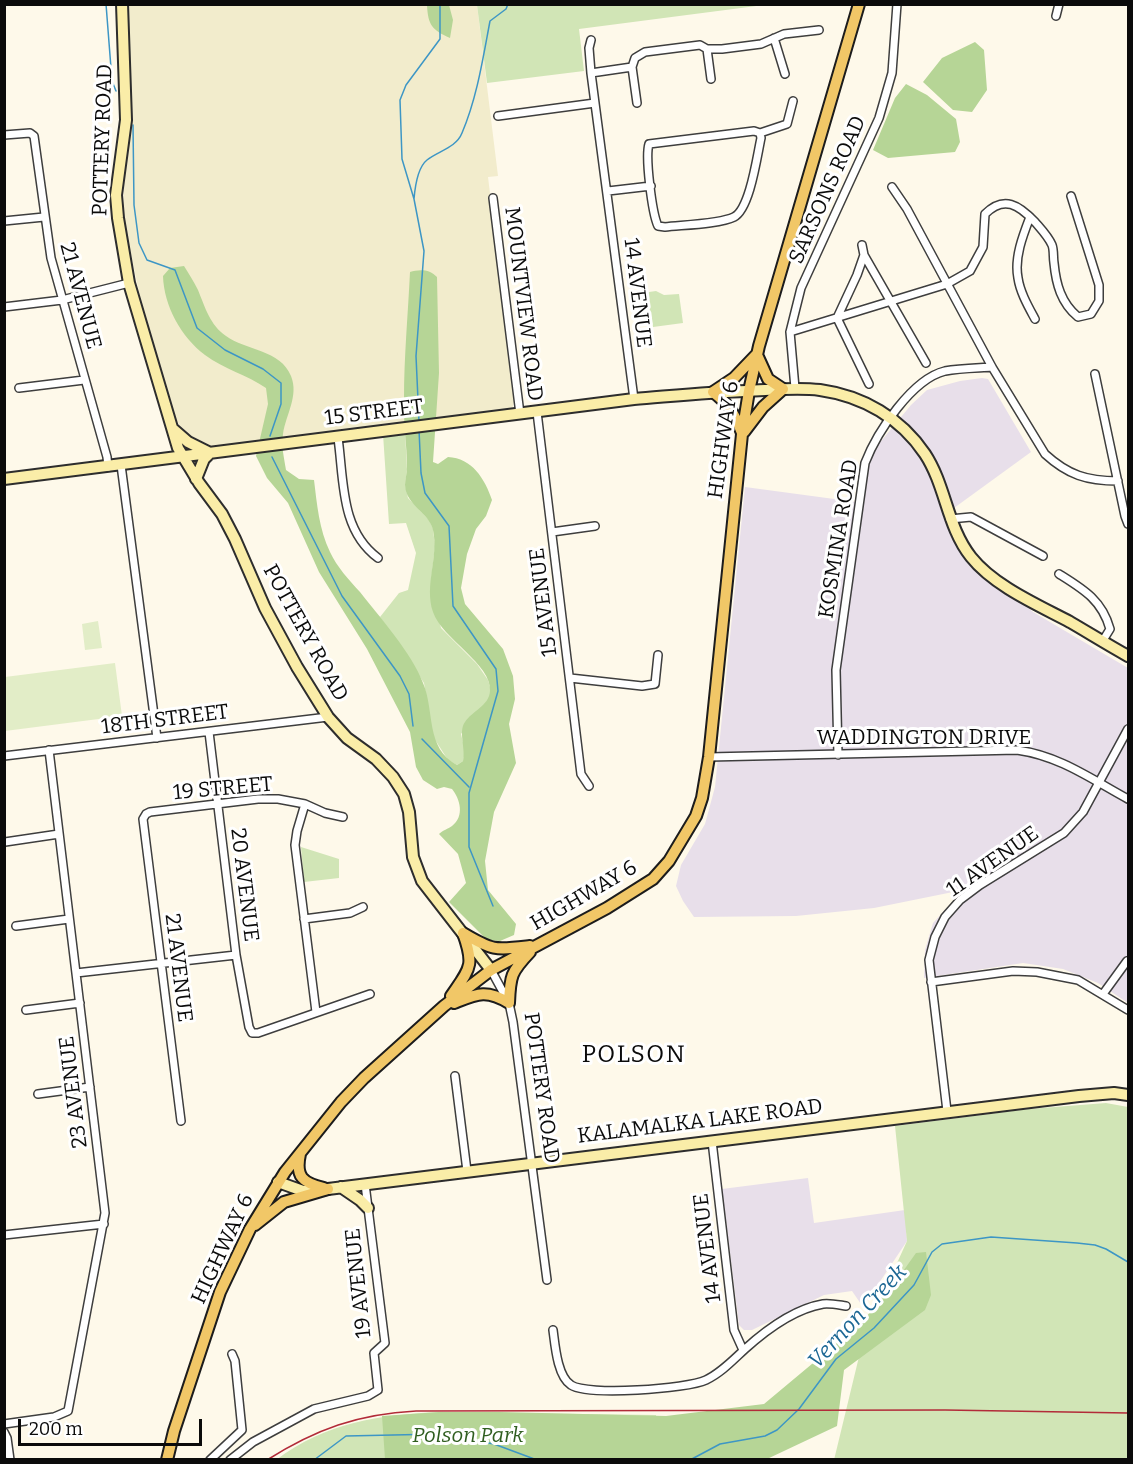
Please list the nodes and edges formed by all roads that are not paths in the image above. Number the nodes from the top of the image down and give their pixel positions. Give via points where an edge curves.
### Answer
1 (122, 4) edge
2 (859, 4) edge
3 (897, 4) edge
4 (1059, 4) edge
5 (1056, 16) dead end
6 (819, 30) dead end
7 (774, 38) junction
8 (591, 40) dead end
9 (707, 49) junction
10 (632, 67) junction
11 (591, 73) junction
12 (785, 74) dead end
13 (711, 80) dead end
14 (793, 101) dead end
15 (595, 103) junction
16 (637, 103) dead end
17 (498, 116) dead end
18 (760, 133) junction
19 (4, 135) edge
20 (651, 186) junction
21 (892, 187) dead end
22 (608, 191) junction
23 (1071, 196) dead end
24 (493, 198) dead end
25 (44, 217) junction
26 (1030, 217) junction
27 (4, 221) edge
28 (862, 245) dead end
29 (864, 255) junction
30 (129, 283) junction
31 (947, 284) junction
32 (62, 300) junction
33 (891, 303) junction
34 (4, 307) edge
35 (837, 318) junction
36 (1035, 318) dead end
37 (790, 332) junction
38 (758, 354) junction
39 (926, 363) dead end
40 (992, 367) junction
41 (1095, 374) dead end
42 (84, 380) junction
43 (869, 384) dead end
44 (19, 388) dead end
45 (795, 388) junction
46 (783, 389) junction
47 (749, 391) junction
48 (713, 392) junction
49 (634, 399) junction
50 (537, 412) junction
51 (520, 414) junction
52 (892, 418) junction
53 (172, 428) junction
54 (742, 434) junction
55 (338, 438) junction
56 (210, 453) junction
57 (182, 456) junction
58 (121, 465) junction
59 (108, 466) junction
60 (4, 479) edge
61 (196, 479) junction
62 (1118, 481) junction
63 (950, 519) junction
64 (1128, 524) edge
65 (595, 526) dead end
66 (552, 532) junction
67 (1043, 556) dead end
68 (378, 558) dead end
69 (1059, 573) dead end
70 (1102, 642) junction
71 (658, 656) dead end
72 (1128, 656) edge
73 (570, 678) junction
74 (328, 717) junction
75 (1128, 729) edge
76 (209, 732) junction
77 (157, 738) junction
78 (49, 750) junction
79 (838, 755) junction
80 (4, 756) edge
81 (709, 757) junction
82 (1099, 783) junction
83 (589, 786) dead end
84 (1128, 799) edge
85 (218, 804) junction
86 (305, 804) junction
87 (343, 817) dead end
88 (142, 819) joint
89 (59, 834) junction
90 (5, 842) edge
91 (363, 907) dead end
92 (69, 919) junction
93 (304, 919) junction
94 (16, 926) dead end
95 (463, 933) junction
96 (536, 946) junction
97 (236, 955) junction
98 (1127, 960) dead end
99 (161, 964) junction
100 (491, 970) junction
101 (76, 973) junction
102 (932, 982) junction
103 (370, 994) dead end
104 (1104, 994) junction
105 (80, 1003) junction
106 (509, 1003) junction
107 (444, 1006) junction
108 (26, 1010) dead end
109 (1128, 1010) edge
110 (315, 1012) junction
111 (456, 1076) dead end
112 (90, 1087) junction
113 (38, 1094) dead end
114 (1128, 1095) edge
115 (947, 1111) junction
116 (181, 1121) dead end
117 (712, 1140) junction
118 (301, 1150) junction
119 (532, 1163) junction
120 (467, 1171) junction
121 (278, 1182) junction
122 (365, 1184) junction
123 (340, 1187) junction
124 (328, 1189) junction
125 (368, 1208) junction
126 (104, 1224) junction
127 (250, 1229) junction
128 (4, 1235) edge
129 (547, 1280) dead end
130 (846, 1306) dead end
131 (553, 1330) dead end
132 (743, 1350) junction
133 (232, 1354) dead end
134 (4, 1424) edge
135 (4, 1432) edge
136 (10, 1460) edge
137 (167, 1460) edge
138 (210, 1460) edge
139 (230, 1460) edge

1 - 30 street, POTTERY ROAD via 126,120 116,195
2 - 38 main road, HIGHWAY 6
3 - 37 street, SARSONS ROAD via 892,73 879,118 801,288
4 - 5 street
6 - 7 street
7 - 9 street via 761,44
7 - 12 street
8 - 11 street, 14 AVENUE
9 - 10 street via 700,45 645,52 634,58
9 - 13 street
10 - 11 street
10 - 16 street
11 - 15 street, 14 AVENUE
14 - 18 street, 14 AVENUE via 787,124
15 - 17 street
15 - 22 street, 14 AVENUE
18 - 20 street, 14 AVENUE via 649,144
18 - 20 street, 14 AVENUE via 745,206 736,216 658,226
19 - 25 street, 21 AVENUE via 34,136
20 - 22 street
21 - 31 street
22 - 49 street, 14 AVENUE
23 - 26 street via 1099,285 1099,301 1091,314 1078,317 1068,309 1058,288 1053,247
24 - 51 street, MOUNTVIEW ROAD
25 - 27 street
25 - 32 street, 21 AVENUE
26 - 31 street via 1022,207 994,206 985,214 983,247 970,271
26 - 36 street via 1022,236 1017,277
28 - 29 street
29 - 33 street
29 - 35 street
30 - 32 street
30 - 53 street, POTTERY ROAD
31 - 33 street
31 - 40 street
32 - 34 street
32 - 42 street, 21 AVENUE
33 - 35 street
33 - 39 street
35 - 37 street
35 - 43 street
37 - 45 street, SARSONS ROAD
38 - 46 main road via 764,374
38 - 47 main road, HIGHWAY 6
38 - 48 main road
40 - 52 street, KOSMINA ROAD via 945,371 924,381 906,396
40 - 62 street via 1045,454 1057,465 1096,481
41 - 62 street
42 - 44 street
42 - 59 street, 21 AVENUE
45 - 46 street, 15 STREET
45 - 52 street, 15 STREET via 842,394
46 - 47 street, 15 STREET
46 - 54 main road
47 - 48 street, 15 STREET
47 - 54 main road, HIGHWAY 6
48 - 49 street, 15 STREET
48 - 54 main road via 729,405
49 - 50 street, 15 STREET
50 - 51 street, 15 STREET
50 - 66 street, 15 AVENUE
51 - 55 street, 15 STREET
52 - 63 street, 15 STREET via 926,456
52 - 79 street, KOSMINA ROAD via 873,443 865,463 836,670
53 - 56 street
53 - 57 street, POTTERY ROAD
54 - 81 main road, HIGHWAY 6
55 - 56 street, 15 STREET
55 - 68 street via 349,518 361,543
56 - 57 street, 15 STREET
56 - 61 street
57 - 58 street, 15 STREET
57 - 61 street, POTTERY ROAD
58 - 59 street, 15 STREET
58 - 77 street
59 - 60 street, 15 STREET
61 - 74 street, POTTERY ROAD via 222,514 265,608
62 - 64 street
63 - 67 street via 971,517
63 - 70 street, 15 STREET via 972,558 986,572
65 - 66 street
66 - 73 street, 15 AVENUE
69 - 70 street via 1083,589 1106,614 1110,629
70 - 72 street, 15 STREET
71 - 73 street via 655,684
73 - 83 street, 15 AVENUE via 581,774
74 - 76 street, 18TH STREET
74 - 95 street, POTTERY ROAD via 347,738 376,759 404,794 413,857 422,881
75 - 82 street, 11 AVENUE
76 - 77 street, 18TH STREET
76 - 85 street, 20 AVENUE
77 - 78 street, 18TH STREET
78 - 80 street, 18TH STREET
78 - 89 street, 23 AVENUE
79 - 81 street, WADDINGTON DRIVE
79 - 82 street, WADDINGTON DRIVE via 1017,750 1057,759
81 - 96 main road, HIGHWAY 6 via 696,816 669,861 653,879
82 - 84 street, WADDINGTON DRIVE
82 - 102 street, 11 AVENUE via 1083,812 1064,833 980,885 945,917 929,960
85 - 86 street, 19 STREET via 278,799
85 - 88 street, 19 STREET via 150,812
85 - 97 street, 20 AVENUE
86 - 87 street, 19 STREET
86 - 93 street via 295,845
88 - 99 street, 21 AVENUE
89 - 90 street
89 - 92 street, 23 AVENUE
91 - 93 street via 350,913
92 - 94 street
92 - 101 street, 23 AVENUE
93 - 110 street
95 - 96 main road via 497,949
95 - 100 street, POTTERY ROAD
95 - 107 main road via 471,957 468,972
96 - 100 main road, HIGHWAY 6
96 - 106 main road via 510,980
97 - 99 street
97 - 110 street, 20 AVENUE via 252,1033
98 - 104 street
99 - 101 street
99 - 116 street, 21 AVENUE
100 - 106 street, POTTERY ROAD
100 - 107 main road, HIGHWAY 6
101 - 105 street, 23 AVENUE
102 - 104 street via 1013,971 1037,972 1078,980
102 - 115 street, 11 AVENUE
103 - 110 street
104 - 109 street
105 - 108 street
105 - 112 street, 23 AVENUE
106 - 107 main road via 484,993
106 - 119 street, POTTERY ROAD
107 - 118 main road, HIGHWAY 6 via 364,1078
111 - 120 street
112 - 113 street
112 - 126 street, 23 AVENUE
114 - 115 street, KALAMALKA LAKE ROAD via 1079,1095
115 - 117 street, KALAMALKA LAKE ROAD
117 - 119 street, KALAMALKA LAKE ROAD
117 - 132 street, 14 AVENUE via 734,1330
118 - 121 main road, HIGHWAY 6
118 - 124 main road via 298,1163 302,1178
119 - 120 street, KALAMALKA LAKE ROAD
119 - 129 street, POTTERY ROAD
120 - 122 street, KALAMALKA LAKE ROAD
121 - 124 street, KALAMALKA LAKE ROAD via 303,1191
121 - 127 main road, HIGHWAY 6
122 - 123 street, KALAMALKA LAKE ROAD
122 - 125 street, 19 AVENUE
123 - 124 street, KALAMALKA LAKE ROAD
123 - 125 street
124 - 127 main road via 284,1202
125 - 139 street, 19 AVENUE via 384,1343 374,1353 378,1390 314,1409 253,1442
126 - 128 street
126 - 134 street, 23 AVENUE via 68,1411 54,1418
127 - 137 main road, HIGHWAY 6 via 220,1293
130 - 132 street via 826,1304 809,1308
131 - 132 street via 562,1372 570,1385 585,1389 660,1390 690,1386 722,1371
133 - 138 street via 242,1430
135 - 136 street

